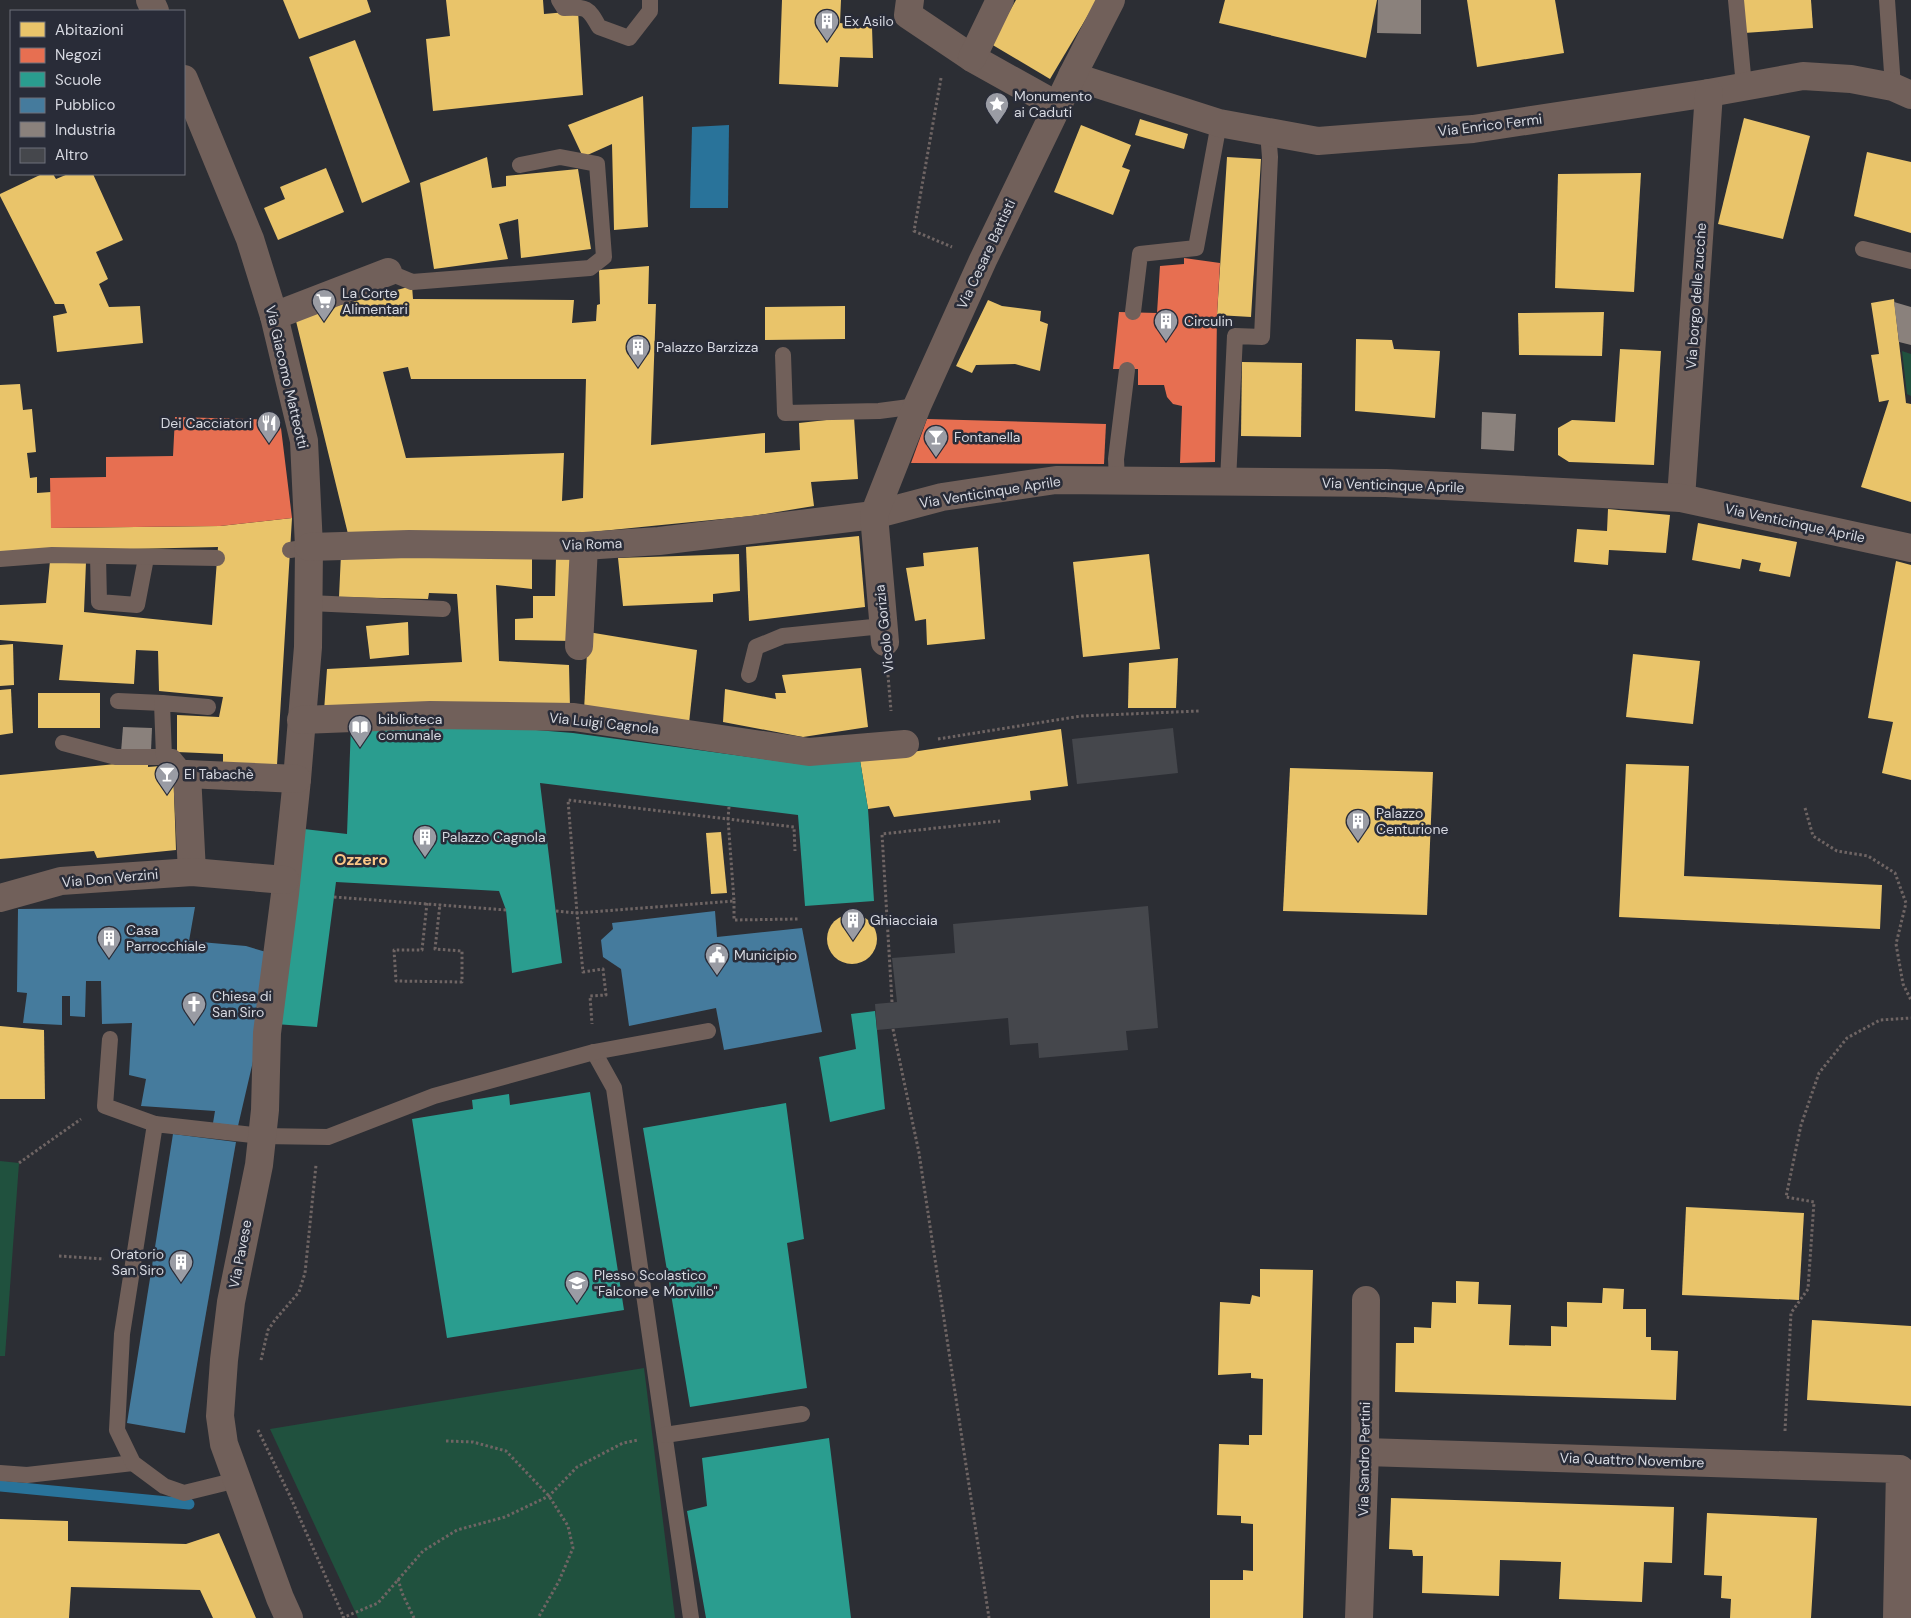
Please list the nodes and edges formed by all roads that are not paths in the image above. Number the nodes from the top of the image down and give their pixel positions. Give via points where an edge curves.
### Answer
1 (560, 0) edge
2 (650, 0) edge
3 (910, 0) edge
4 (1000, 0) edge
5 (1111, 0) edge
6 (1736, 0) edge
7 (1887, 0) edge
8 (972, 58) junction
9 (1072, 76) junction
10 (185, 81) edge
11 (1744, 86) junction
12 (1902, 91) edge
13 (1709, 93) junction
14 (1058, 106) junction
15 (1219, 123) junction
16 (1268, 132) junction
17 (520, 165) dead end
18 (1863, 249) dead end
19 (1911, 261) edge
20 (388, 272) joint
21 (1133, 312) dead end
22 (274, 316) junction
23 (783, 354) dead end
24 (1127, 370) dead end
25 (917, 406) junction
26 (1117, 481) junction
27 (1228, 481) junction
28 (1681, 498) junction
29 (874, 514) junction
30 (584, 546) junction
31 (300, 548) junction
32 (1911, 548) edge
33 (98, 556) junction
34 (146, 558) junction
35 (217, 558) dead end
36 (0, 559) edge
37 (309, 602) junction
38 (443, 609) dead end
39 (884, 634) joint
40 (579, 646) dead end
41 (749, 675) dead end
42 (118, 701) dead end
43 (162, 703) junction
44 (208, 707) dead end
45 (301, 720) junction
46 (64, 743) dead end
47 (900, 744) road end
48 (164, 757) junction
49 (187, 774) junction
50 (297, 779) junction
51 (192, 872) junction
52 (285, 880) junction
53 (0, 898) edge
54 (708, 1031) dead end
55 (110, 1039) dead end
56 (594, 1052) junction
57 (155, 1124) junction
58 (262, 1136) junction
59 (1366, 1300) dead end
60 (802, 1414) dead end
61 (665, 1435) junction
62 (1365, 1452) junction
63 (133, 1463) junction
64 (0, 1473) edge
65 (237, 1480) junction
66 (289, 1618) edge
67 (691, 1618) edge
68 (1359, 1618) edge
69 (1897, 1618) edge

1 - 2 lane via 564,8 583,7 599,27 629,38 650,11
3 - 8 street via 908,15
4 - 8 street
5 - 9 street, Via Cesare Battisti
6 - 11 lane
7 - 12 lane
8 - 14 street
9 - 14 street, Via Cesare Battisti
9 - 15 street, Via Enrico Fermi
10 - 22 street, Via Giacomo Matteotti via 250,239
11 - 12 street, Via Enrico Fermi via 1803,76 1851,79
11 - 13 street, Via Enrico Fermi
13 - 16 street, Via Enrico Fermi via 1473,129 1318,141
13 - 28 street, Via borgo delle zucche
14 - 25 street, Via Cesare Battisti
15 - 16 street, Via Enrico Fermi
15 - 21 lane via 1196,248 1140,254
16 - 27 lane via 1270,157 1262,337 1235,336
17 - 20 lane via 560,157 597,164 604,257 590,268 412,282
18 - 19 lane
20 - 22 street
22 - 31 street, Via Giacomo Matteotti via 304,441
23 - 25 lane via 785,413
24 - 26 lane via 1116,459
25 - 29 street, Via Cesare Battisti
26 - 27 street, Via Venticinque Aprile
26 - 29 street, Via Venticinque Aprile via 1056,480 942,497
27 - 28 street, Via Venticinque Aprile via 1386,483
28 - 32 street, Via Venticinque Aprile
29 - 30 street, Via Roma via 659,541
29 - 39 street, Vicolo Gorizia
30 - 31 street, Via Roma via 409,544
30 - 40 street
31 - 37 street, Via Giacomo Matteotti
33 - 34 lane
33 - 34 lane via 98,602 137,605
33 - 36 lane
34 - 35 lane
37 - 38 lane
37 - 45 street, Via Giacomo Matteotti
39 - 41 lane via 783,636 756,647
42 - 43 lane
43 - 44 lane
43 - 48 lane
45 - 47 street, Via Luigi Cagnola via 430,715 574,718 809,752
45 - 50 street, Via Giacomo Matteotti
46 - 48 lane via 116,757
48 - 49 lane via 173,758
49 - 50 street
49 - 51 street
50 - 52 street, Via Giacomo Matteotti
51 - 52 street, Via Don Verzini
51 - 53 street, Via Don Verzini via 61,881
52 - 58 street, Via Pavese via 267,1034
54 - 56 lane
55 - 57 lane via 106,1106
56 - 58 lane via 434,1096 328,1137
56 - 61 lane via 614,1088
57 - 58 lane
57 - 63 lane via 125,1316 118,1390 117,1430
58 - 65 street, Via Pavese via 231,1302 224,1360 220,1416 224,1444
59 - 62 street, Via Sandro Pertini
60 - 61 lane
61 - 67 lane
62 - 68 street, Via Sandro Pertini
62 - 69 street, Via Quattro Novembre via 1900,1469
63 - 64 lane via 27,1475
63 - 65 lane via 164,1486 184,1493
65 - 66 street, Via Pavese

